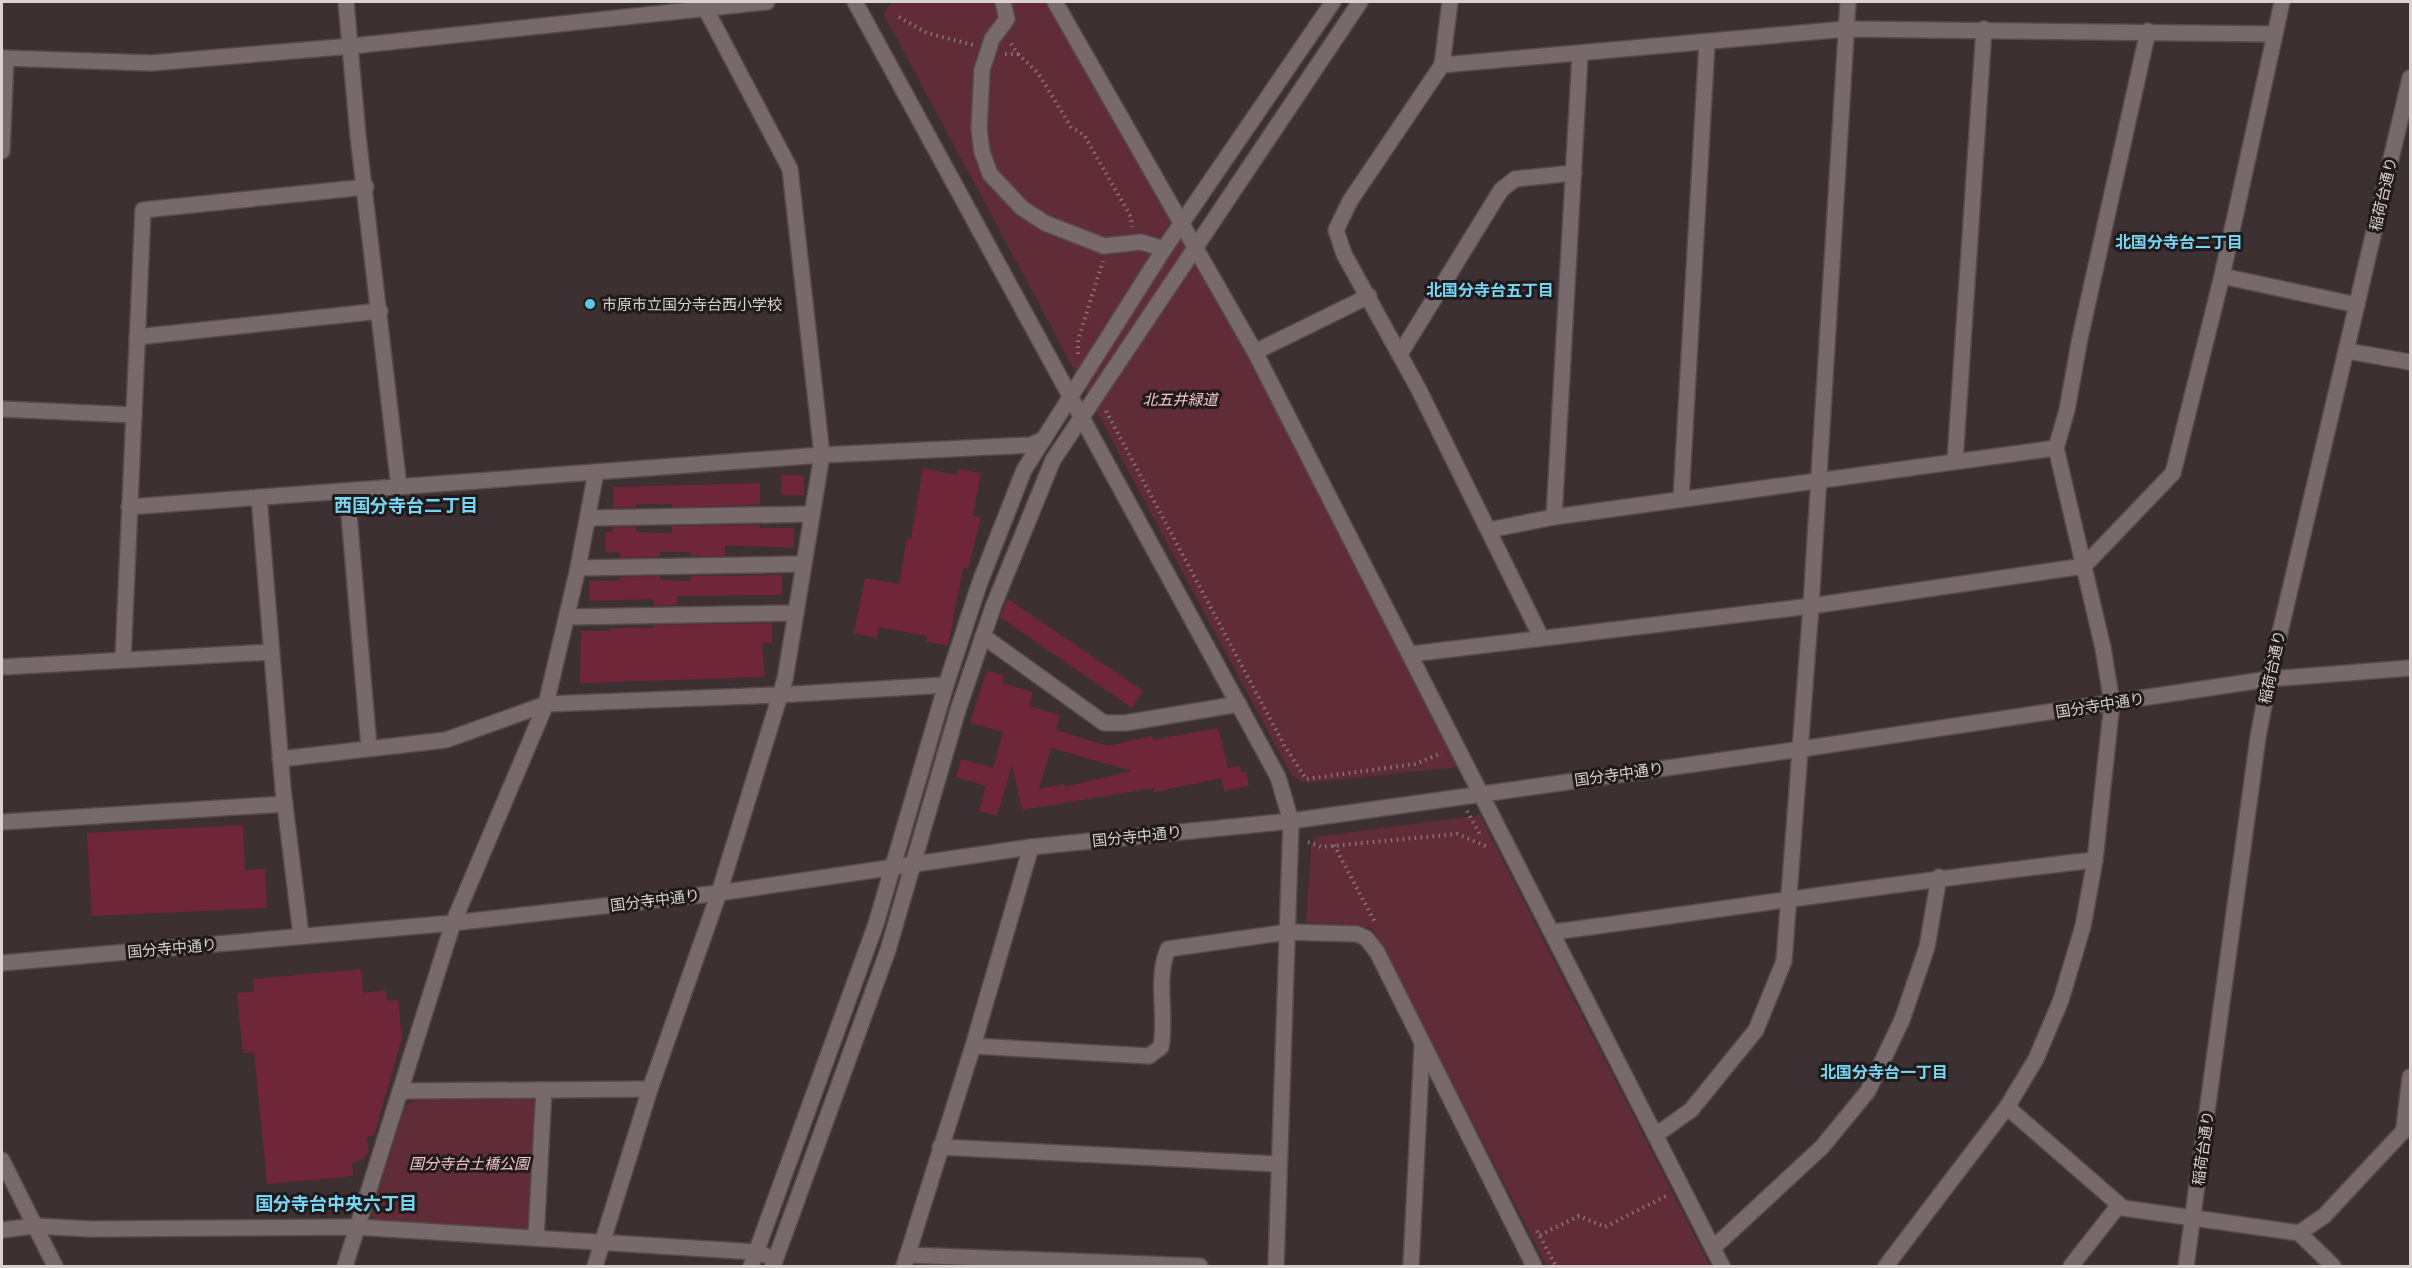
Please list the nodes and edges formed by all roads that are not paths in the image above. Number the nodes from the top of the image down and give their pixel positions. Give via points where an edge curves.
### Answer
1 (346, 2) edge
2 (766, 2) edge
3 (855, 2) edge
4 (1003, 2) edge
5 (1055, 2) edge
6 (1333, 2) edge
7 (1360, 2) edge
8 (1450, 2) edge
9 (1848, 2) edge
10 (2282, 2) edge
11 (704, 6) edge
12 (1846, 28) junction
13 (1984, 29) junction
14 (2148, 31) junction
15 (2274, 34) junction
16 (1707, 42) junction
17 (352, 46) junction
18 (1580, 55) junction
19 (4, 58) edge
20 (1442, 65) junction
21 (2410, 78) edge
22 (2, 151) edge
23 (1574, 172) junction
24 (366, 187) junction
25 (1182, 223) junction
26 (1196, 245) junction
27 (1164, 249) junction
28 (2222, 276) junction
29 (1369, 296) junction
30 (2357, 305) junction
31 (380, 311) junction
32 (137, 337) junction
33 (2347, 351) junction
34 (1255, 352) junction
35 (1400, 354) junction
36 (2410, 362) edge
37 (1070, 395) junction
38 (2, 409) edge
39 (134, 415) junction
40 (1082, 417) junction
41 (1044, 439) junction
42 (2056, 448) junction
43 (822, 455) junction
44 (1955, 461) junction
45 (597, 472) junction
46 (1819, 479) junction
47 (399, 487) junction
48 (348, 490) junction
49 (259, 497) junction
50 (1681, 500) junction
51 (129, 507) junction
52 (812, 514) junction
53 (1554, 517) junction
54 (588, 518) junction
55 (1489, 530) junction
56 (804, 564) junction
57 (2084, 566) junction
58 (578, 568) junction
59 (1811, 606) junction
60 (796, 613) junction
61 (567, 617) junction
62 (983, 636) junction
63 (1541, 637) junction
64 (270, 652) junction
65 (1411, 654) junction
66 (123, 660) junction
67 (2, 667) edge
68 (2410, 668) edge
69 (2269, 679) junction
70 (946, 685) junction
71 (778, 695) junction
72 (2112, 703) junction
73 (546, 704) junction
74 (1239, 704) junction
75 (369, 747) junction
76 (1801, 749) junction
77 (280, 759) junction
78 (1479, 793) junction
79 (285, 804) junction
80 (1291, 821) junction
81 (2, 822) edge
82 (1031, 847) junction
83 (2095, 860) junction
84 (915, 864) junction
85 (892, 868) junction
86 (1939, 877) junction
87 (719, 893) junction
88 (1789, 901) junction
89 (453, 923) junction
90 (1288, 932) junction
91 (1554, 932) junction
92 (301, 935) junction
93 (2, 963) edge
94 (1422, 1044) junction
95 (973, 1046) junction
96 (2410, 1077) edge
97 (650, 1089) junction
98 (544, 1090) junction
99 (400, 1091) junction
100 (2007, 1107) junction
101 (2407, 1126) edge
102 (1656, 1135) junction
103 (940, 1148) junction
104 (2, 1160) edge
105 (1278, 1164) junction
106 (2120, 1205) junction
107 (2193, 1219) junction
108 (35, 1226) junction
109 (356, 1227) junction
110 (2, 1230) edge
111 (2299, 1233) junction
112 (536, 1238) junction
113 (604, 1240) junction
114 (1713, 1248) junction
115 (753, 1259) edge
116 (905, 1261) edge
117 (774, 1262) edge
118 (56, 1266) edge
119 (345, 1266) edge
120 (595, 1266) edge
121 (1200, 1266) edge
122 (1276, 1266) edge
123 (1411, 1266) edge
124 (1534, 1266) edge
125 (1722, 1266) edge
126 (1886, 1266) edge
127 (2071, 1266) edge
128 (2186, 1266) edge
129 (2333, 1266) edge

1 - 17 street
2 - 11 street
3 - 37 street
4 - 27 street via 1007,19 992,39 982,69 979,129 990,174 1022,208 1045,223 1108,246 1141,242
5 - 25 street
6 - 25 street
7 - 26 street
8 - 20 street
9 - 12 street
10 - 15 street
11 - 17 street
11 - 43 street via 790,169
12 - 13 street
12 - 16 street
12 - 46 street
13 - 14 street
13 - 44 street
14 - 15 street
14 - 42 street
15 - 28 street
16 - 18 street
16 - 50 street
17 - 19 street via 151,63
17 - 24 street
18 - 20 street
18 - 23 street
19 - 22 street
20 - 29 street via 1350,201 1336,230 1344,254
21 - 30 street, 稲荷台通り
23 - 35 street via 1515,179 1501,190
23 - 53 street
24 - 31 street
24 - 32 street via 143,210
25 - 26 street
25 - 27 street
26 - 34 street
26 - 40 street
27 - 37 street
28 - 30 street
28 - 57 street via 2173,473
29 - 34 street
29 - 35 street
30 - 33 street, 稲荷台通り
31 - 32 street
31 - 47 street
32 - 39 street
33 - 36 street
33 - 69 street, 稲荷台通り
34 - 65 street
35 - 55 street
37 - 40 street
37 - 41 street
38 - 39 street
39 - 51 street
40 - 62 street via 1048,471
40 - 74 street
41 - 43 street via 1031,445
41 - 70 street via 1024,470 980,582
42 - 44 street
42 - 57 street
43 - 45 street
43 - 52 street
44 - 46 street
45 - 47 street
45 - 54 street
46 - 50 street
46 - 59 street
47 - 48 street
48 - 49 street
48 - 75 street
49 - 51 street
49 - 64 street
50 - 53 street
51 - 66 street
52 - 54 street
52 - 56 street
53 - 55 street
54 - 58 street
55 - 63 street
56 - 58 street
56 - 60 street
57 - 59 street
57 - 72 street
58 - 61 street
59 - 63 street
59 - 76 street
60 - 61 street
60 - 71 street via 785,679
61 - 73 street
62 - 74 street via 1104,723
62 - 84 street
63 - 65 street
64 - 66 street
64 - 77 street
65 - 78 street
66 - 67 street
68 - 69 street, 国分寺中通り
69 - 72 street, 国分寺中通り
69 - 107 street, 稲荷台通り via 2256,749
70 - 71 street
70 - 85 street
71 - 73 street
71 - 87 street
72 - 76 street, 国分寺中通り
72 - 83 street
73 - 75 street via 446,740
73 - 89 street
74 - 80 street via 1278,777
75 - 77 street
76 - 78 street, 国分寺中通り
76 - 88 street
77 - 79 street
78 - 80 street, 国分寺中通り
78 - 91 street
79 - 81 street
79 - 92 street
80 - 82 street, 国分寺中通り
80 - 90 street
82 - 84 street, 国分寺中通り
82 - 95 street
83 - 86 street
83 - 100 street via 2083,926 2061,1000 2036,1059
84 - 85 street, 国分寺中通り
84 - 117 street via 888,950
85 - 87 street, 国分寺中通り
85 - 115 street via 876,924
86 - 88 street
86 - 114 street via 1924,958 1902,1020 1868,1091 1822,1148
87 - 89 street, 国分寺中通り
87 - 97 street
88 - 91 street
88 - 102 street via 1784,962 1756,1030 1691,1110
89 - 92 street, 国分寺中通り
89 - 99 street
90 - 94 street via 1357,934 1366,938 1377,952
90 - 95 street via 1168,949 1162,963 1164,1033 1161,1047 1149,1056
90 - 105 street
91 - 102 street
92 - 93 street, 国分寺中通り
94 - 123 street
94 - 124 street
95 - 103 street
96 - 101 street
97 - 98 street
97 - 113 street
98 - 99 street
98 - 112 street
99 - 109 street
100 - 106 street
100 - 126 street
101 - 111 street via 2324,1216
102 - 114 street
103 - 105 street
103 - 116 street
104 - 108 street
105 - 122 street
106 - 107 street
106 - 127 street
107 - 111 street
107 - 128 street, 稲荷台通り
108 - 109 street
108 - 110 street
108 - 118 street
109 - 112 street
109 - 119 street
111 - 129 street
112 - 113 street
113 - 115 street
113 - 120 street
114 - 125 street
115 - 117 street
116 - 121 street

